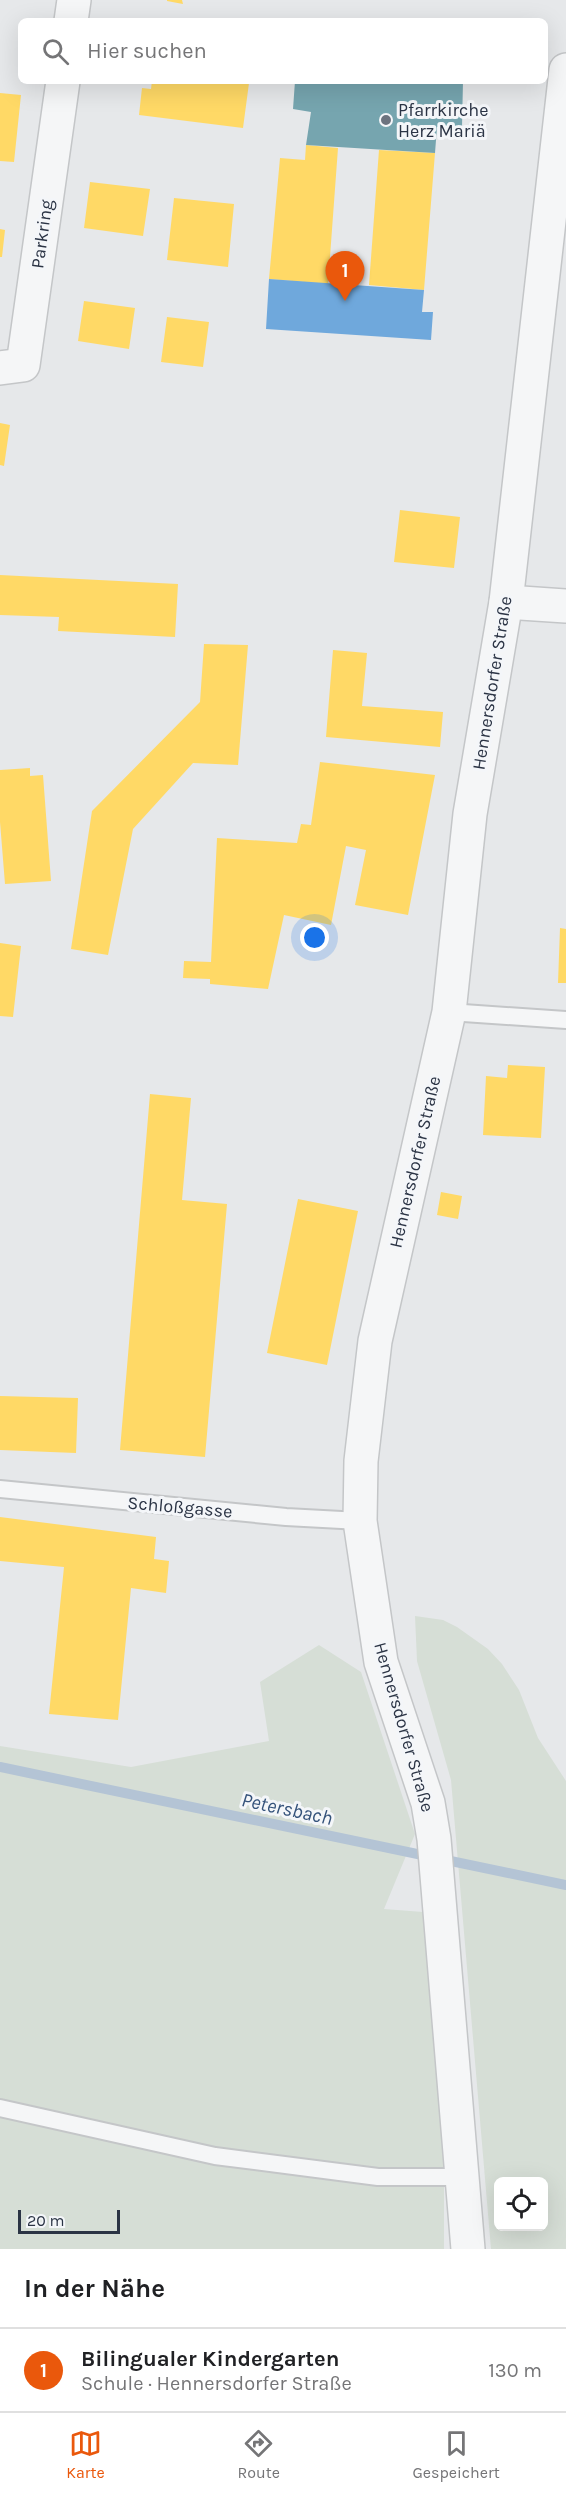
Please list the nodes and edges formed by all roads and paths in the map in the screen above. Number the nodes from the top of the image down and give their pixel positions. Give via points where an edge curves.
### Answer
1 (74, 0) edge
2 (71, 18) edge
3 (566, 70) edge
4 (63, 84) edge
5 (0, 368) edge
6 (506, 602) junction
7 (566, 606) edge
8 (449, 1012) junction
9 (566, 1020) edge
10 (0, 1489) edge
11 (360, 1521) junction
12 (0, 2108) edge
13 (464, 2177) junction
14 (468, 2249) edge

1 - 2 street
3 - 6 street, Hennersdorfer Straße
4 - 5 street, Parkring via 23,364
6 - 7 street
6 - 8 street, Hennersdorfer Straße via 470,814
8 - 9 lane
8 - 11 street, Hennersdorfer Straße via 375,1341 361,1461
10 - 11 lane, Schloßgasse
11 - 13 street, Hennersdorfer Straße via 381,1662 428,1803 434,1839
12 - 13 lane via 215,2156 378,2177
13 - 14 street, Hennersdorfer Straße

